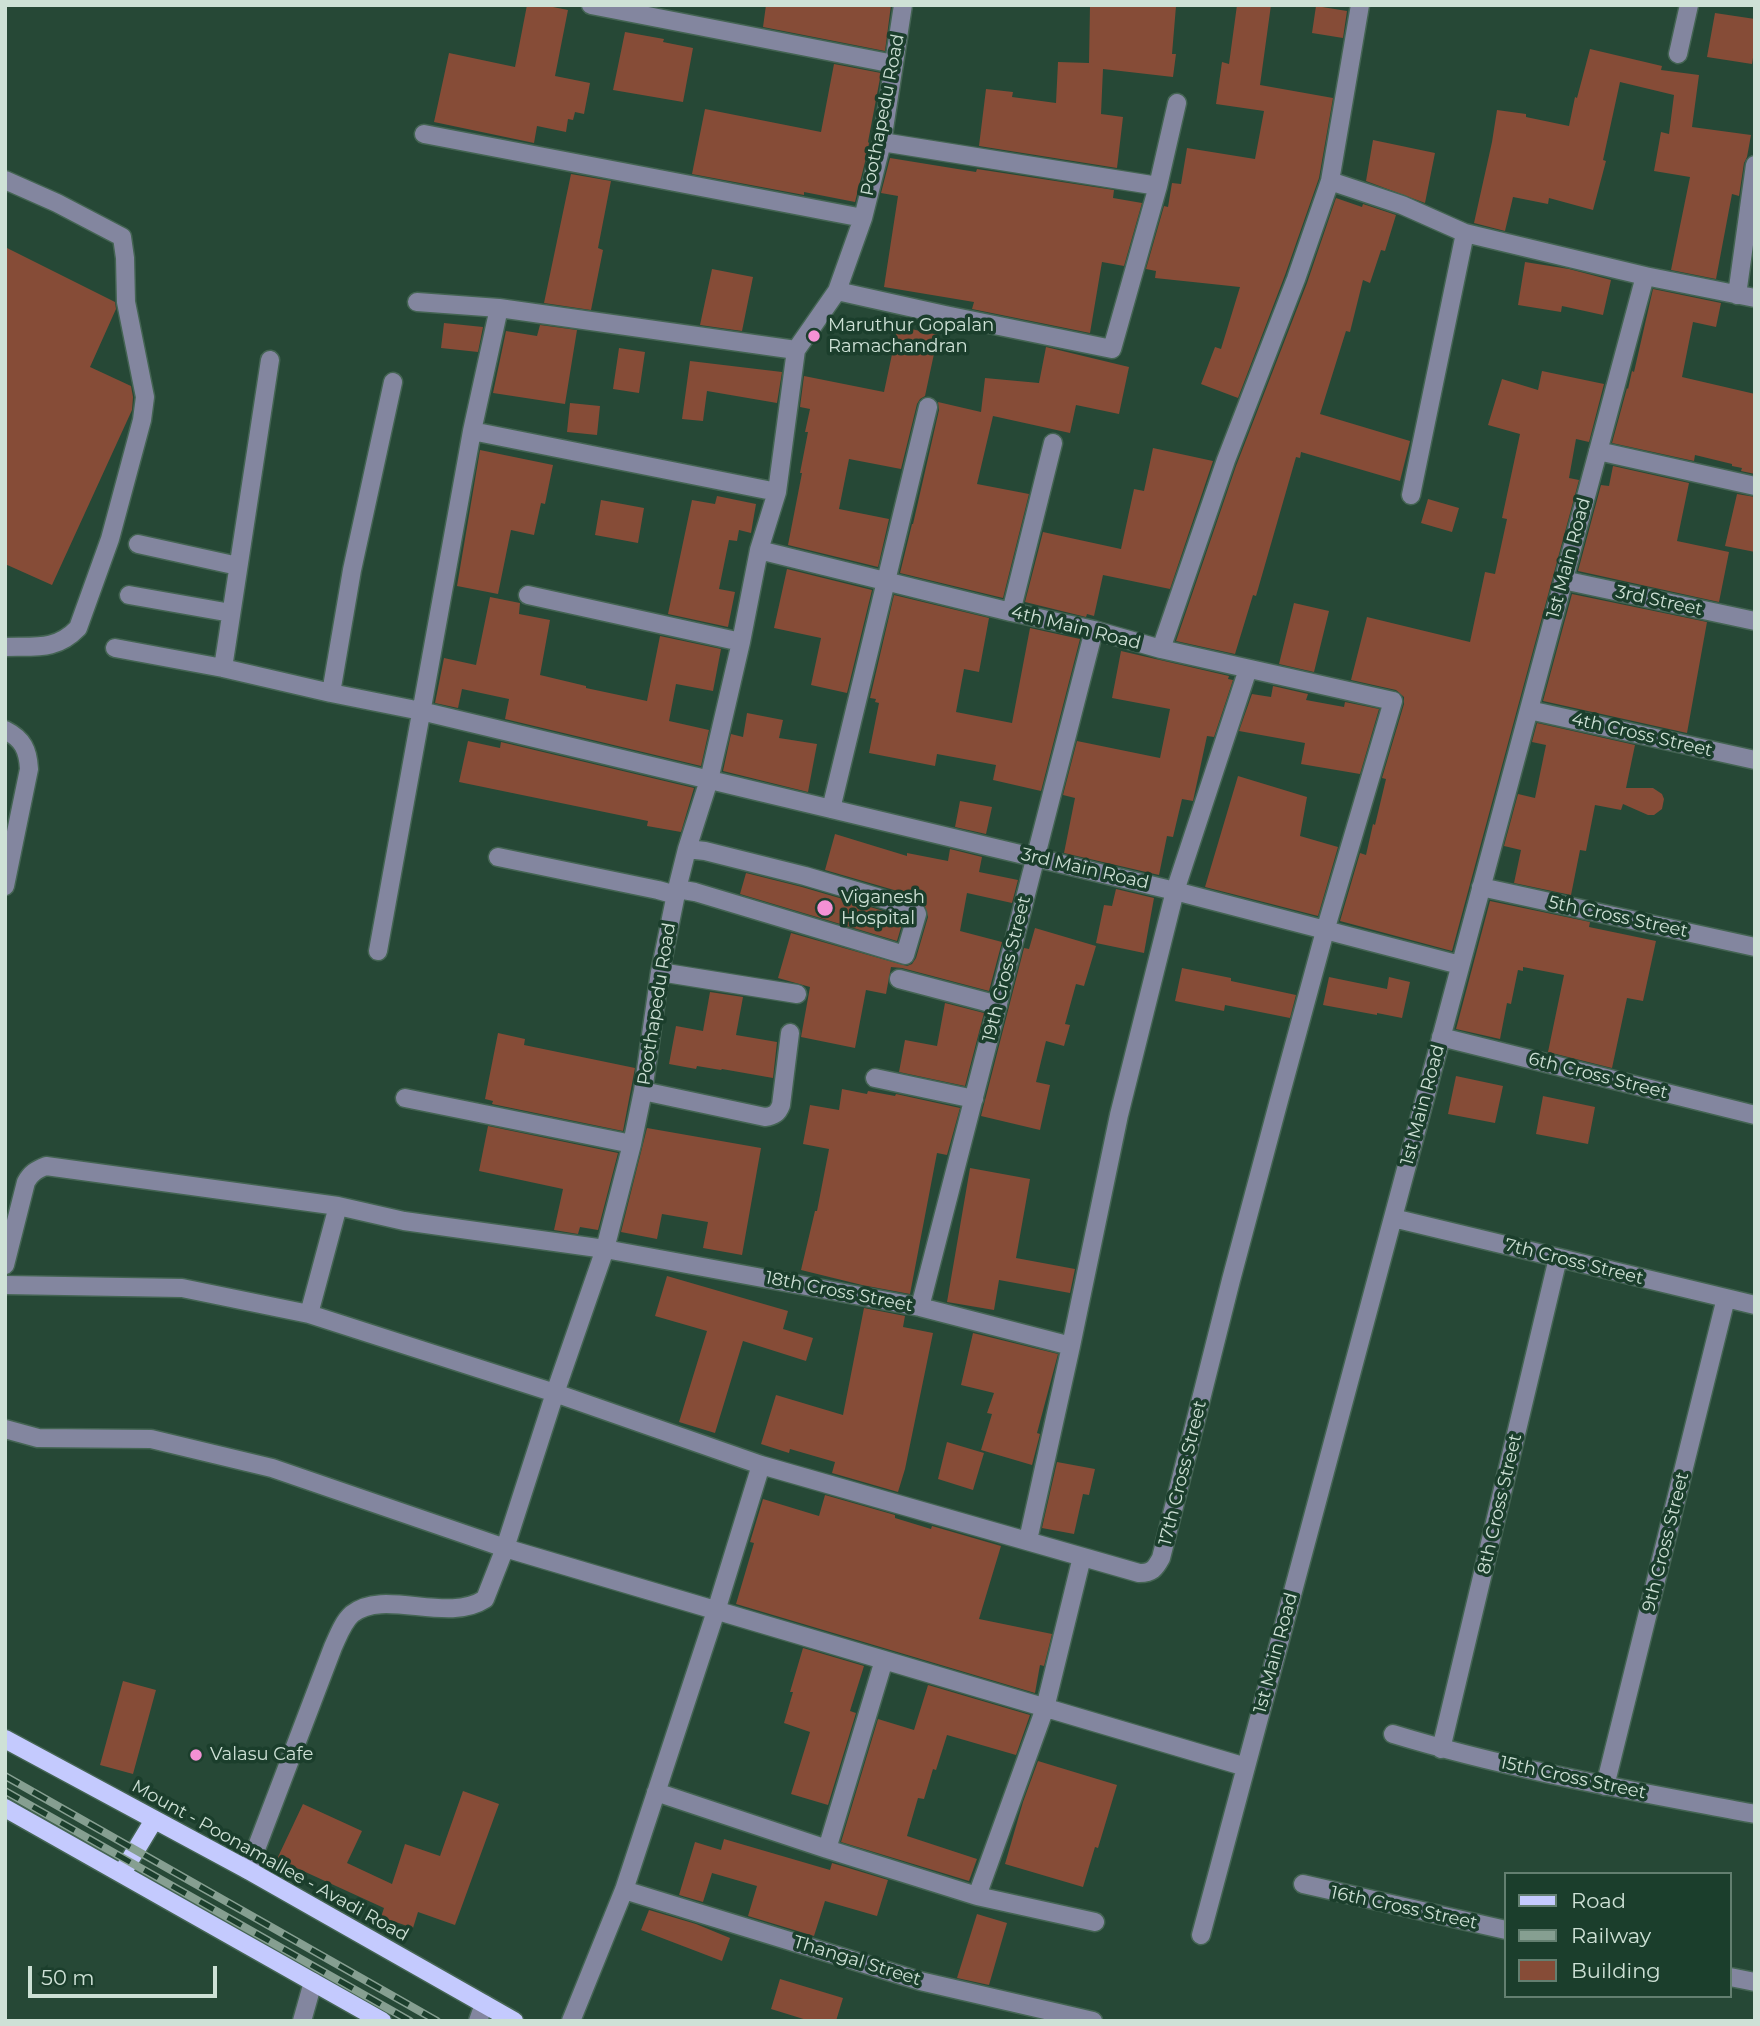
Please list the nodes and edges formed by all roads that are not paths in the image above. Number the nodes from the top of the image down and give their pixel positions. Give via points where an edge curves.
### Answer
1 (590, 5) edge
2 (903, 5) edge
3 (1360, 5) edge
4 (1689, 5) edge
5 (1678, 54) dead end
6 (894, 64) junction
7 (1177, 103) dead end
8 (424, 134) dead end
9 (882, 142) junction
10 (1755, 165) edge
11 (5, 180) edge
12 (1330, 181) junction
13 (1158, 186) junction
14 (863, 218) junction
15 (1465, 233) junction
16 (1645, 276) junction
17 (837, 291) junction
18 (1737, 295) junction
19 (1755, 298) edge
20 (417, 302) dead end
21 (499, 308) junction
22 (796, 350) junction
23 (270, 360) dead end
24 (393, 382) dead end
25 (928, 407) dead end
26 (472, 431) junction
27 (1053, 443) dead end
28 (1598, 451) junction
29 (1755, 486) edge
30 (777, 492) junction
31 (1411, 495) dead end
32 (138, 544) dead end
33 (759, 550) junction
34 (238, 566) junction
35 (1563, 580) junction
36 (885, 582) junction
37 (528, 594) dead end
38 (129, 595) dead end
39 (1011, 612) junction
40 (230, 613) junction
41 (1755, 621) edge
42 (1094, 630) junction
43 (741, 642) junction
44 (5, 647) edge
45 (115, 648) dead end
46 (1161, 649) junction
47 (223, 667) junction
48 (1248, 669) junction
49 (331, 693) junction
50 (1529, 709) junction
51 (421, 711) junction
52 (5, 730) edge
53 (1755, 760) edge
54 (709, 780) junction
55 (831, 809) junction
56 (687, 849) junction
57 (498, 857) dead end
58 (1036, 858) junction
59 (5, 886) edge
60 (1481, 887) junction
61 (1175, 891) junction
62 (677, 892) junction
63 (1325, 931) junction
64 (1755, 947) edge
65 (378, 951) dead end
66 (1460, 965) junction
67 (660, 972) junction
68 (899, 979) dead end
69 (797, 994) dead end
70 (998, 1005) junction
71 (790, 1033) dead end
72 (1441, 1037) junction
73 (875, 1077) dead end
74 (643, 1091) junction
75 (405, 1098) dead end
76 (974, 1099) junction
77 (1755, 1115) edge
78 (632, 1144) junction
79 (338, 1206) junction
80 (1392, 1218) junction
81 (605, 1249) junction
82 (1558, 1258) junction
83 (5, 1265) edge
84 (5, 1284) edge
85 (1726, 1298) junction
86 (1755, 1305) edge
87 (920, 1307) junction
88 (309, 1314) junction
89 (1071, 1346) junction
90 (555, 1393) junction
91 (5, 1429) edge
92 (761, 1465) junction
93 (1028, 1540) junction
94 (505, 1548) junction
95 (1082, 1557) junction
96 (716, 1611) junction
97 (884, 1660) junction
98 (1045, 1707) junction
99 (1392, 1734) dead end
100 (5, 1739) edge
101 (1441, 1749) junction
102 (1246, 1767) junction
103 (1605, 1786) junction
104 (656, 1792) junction
105 (5, 1808) edge
106 (1755, 1814) edge
107 (154, 1819) junction
108 (827, 1849) junction
109 (248, 1870) junction
110 (122, 1873) junction
111 (1303, 1884) dead end
112 (624, 1890) junction
113 (977, 1896) junction
114 (1096, 1922) dead end
115 (1504, 1930) edge
116 (1201, 1935) dead end
117 (1732, 1977) edge
118 (313, 1982) junction
119 (1755, 1982) edge
120 (481, 2012) edge
121 (302, 2021) edge
122 (382, 2021) edge
123 (514, 2021) edge
124 (572, 2021) edge
125 (1093, 2021) edge

1 - 6 street
2 - 6 street, Poothapedu Road
3 - 12 street
4 - 5 street
6 - 9 street, Poothapedu Road
7 - 13 street
8 - 14 street
9 - 13 street
9 - 14 street, Poothapedu Road
10 - 18 street
11 - 44 street via 122,237 126,302 145,397 110,539 78,628 52,646
12 - 15 street
12 - 46 street
13 - 17 street via 1111,349
14 - 17 street, Poothapedu Road
15 - 16 street
15 - 31 street
16 - 18 street
16 - 28 street, 1st Main Road
17 - 22 street, Poothapedu Road
18 - 19 street
20 - 21 street
21 - 22 street
21 - 26 street
22 - 30 street, Poothapedu Road
23 - 34 street
24 - 49 street
25 - 36 street
26 - 30 street
26 - 51 street
27 - 39 street
28 - 29 street
28 - 35 street, 1st Main Road
30 - 33 street, Poothapedu Road
32 - 34 street
33 - 36 street, 4th Main Road
33 - 43 street, Poothapedu Road
34 - 40 street
35 - 41 street, 3rd Street
35 - 50 street, 1st Main Road
36 - 39 street, 4th Main Road
36 - 55 street
37 - 43 street
38 - 40 street
39 - 42 street, 4th Main Road
40 - 47 street
42 - 46 street, 4th Main Road
42 - 58 street, 19th Cross Street
43 - 54 street, Poothapedu Road
45 - 47 street, 3rd Main Road
46 - 48 street, 4th Main Road
47 - 49 street, 3rd Main Road
48 - 61 street
48 - 63 street, 4th Main Road via 1393,701
49 - 51 street, 3rd Main Road
50 - 53 street, 4th Cross Street
50 - 60 street, 1st Main Road
51 - 54 street, 3rd Main Road
51 - 65 street
52 - 59 street via 23,744 29,769
54 - 55 street, 3rd Main Road
54 - 56 street, Poothapedu Road
55 - 58 street, 3rd Main Road
56 - 62 street, Poothapedu Road
56 - 62 street via 805,876 914,908 917,914 905,955 695,892
57 - 62 street
58 - 61 street, 3rd Main Road
58 - 70 street, 19th Cross Street
60 - 64 street, 5th Cross Street
60 - 66 street, 1st Main Road
61 - 63 street, 3rd Main Road
61 - 89 street via 1119,1115
62 - 67 street, Poothapedu Road
63 - 66 street, 3rd Main Road
63 - 95 street, 17th Cross Street via 1161,1558 1149,1573 1139,1573
66 - 72 street, 1st Main Road
67 - 69 street
67 - 74 street, Poothapedu Road
68 - 70 street
70 - 76 street, 19th Cross Street
71 - 74 street via 782,1105 772,1117
72 - 77 street, 6th Cross Street
72 - 80 street, 1st Main Road
73 - 76 street
74 - 78 street, Poothapedu Road
75 - 78 street
76 - 87 street, 19th Cross Street
78 - 81 street, Poothapedu Road
79 - 81 street, 18th Cross Street via 404,1221
79 - 83 street, 18th Cross Street via 46,1166 30,1174 26,1182
79 - 88 street
80 - 82 street, 7th Cross Street
80 - 102 street, 1st Main Road
81 - 87 street, 18th Cross Street
81 - 90 street, Poothapedu Road
82 - 85 street, 7th Cross Street
82 - 101 street, 8th Cross Street
84 - 88 street, 17th Cross Street via 182,1288
85 - 86 street, 7th Cross Street
85 - 103 street, 9th Cross Street
87 - 89 street, 18th Cross Street
88 - 90 street, 17th Cross Street
89 - 93 street
90 - 92 street, 17th Cross Street
90 - 94 street, Poothapedu Road
91 - 94 street via 37,1438 151,1439 272,1468
92 - 93 street, 17th Cross Street
92 - 96 street
93 - 95 street, 17th Cross Street
94 - 96 street
94 - 109 street, Poothapedu Road via 485,1599 478,1604 462,1609 382,1605 361,1609 344,1625
95 - 98 street
96 - 97 street
96 - 104 street
97 - 98 street
97 - 108 street
98 - 102 street
98 - 113 street
99 - 101 street, 15th Cross Street
100 - 107 main road, Mount - Poonamallee - Avadi Road
101 - 103 street, 15th Cross Street
102 - 116 street, 1st Main Road
103 - 106 street, 15th Cross Street
104 - 108 street
104 - 112 street
105 - 110 main road
107 - 109 main road, Mount - Poonamallee - Avadi Road
107 - 110 main road
108 - 113 street
109 - 120 main road, Mount - Poonamallee - Avadi Road
110 - 118 main road
111 - 115 street, 16th Cross Street
112 - 124 street
112 - 125 street, Thangal Street via 920,1981
113 - 114 street
117 - 119 street
118 - 121 street
118 - 122 main road
120 - 123 main road, Mount - Poonamallee - Avadi Road

